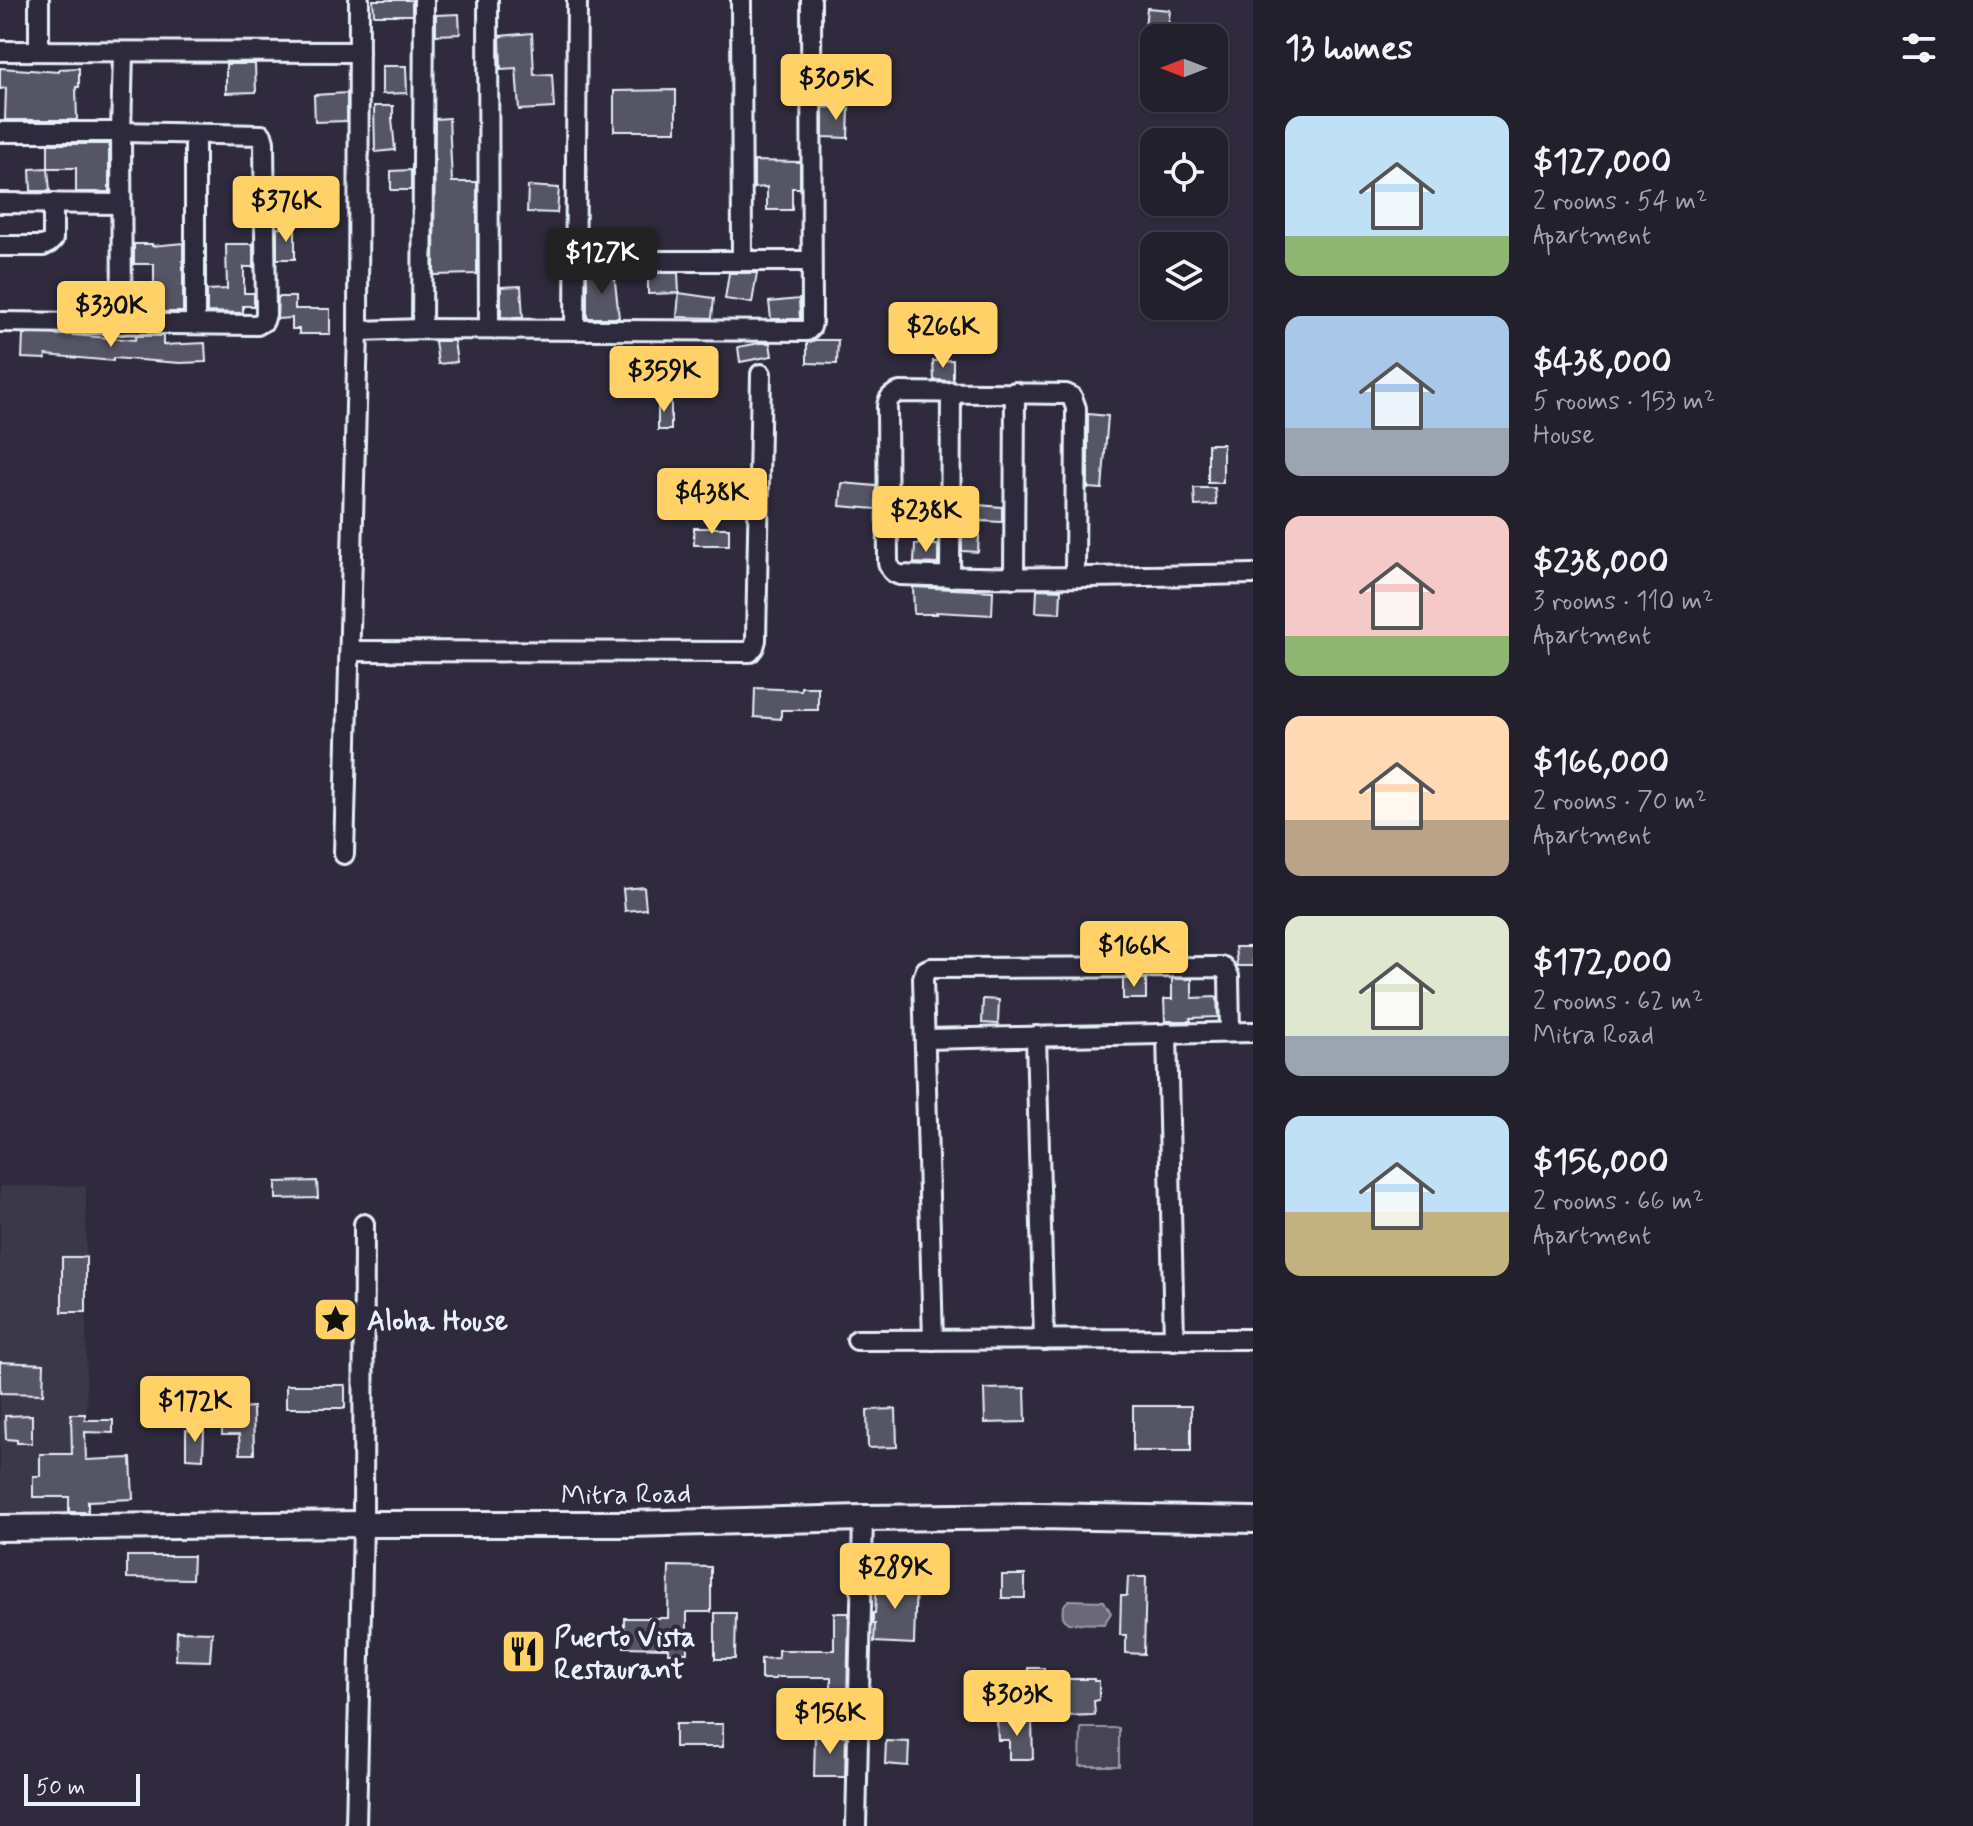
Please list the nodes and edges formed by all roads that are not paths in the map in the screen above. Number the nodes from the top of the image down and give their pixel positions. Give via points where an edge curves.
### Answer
1 (39, 0) edge
2 (359, 0) edge
3 (424, 0) edge
4 (488, 0) edge
5 (577, 0) edge
6 (741, 0) edge
7 (811, 0) edge
8 (0, 51) edge
9 (39, 51) junction
10 (123, 52) junction
11 (359, 52) junction
12 (0, 132) edge
13 (121, 132) junction
14 (195, 134) junction
15 (0, 203) edge
16 (53, 203) junction
17 (121, 204) junction
18 (0, 246) edge
19 (742, 260) junction
20 (574, 261) junction
21 (811, 261) junction
22 (0, 322) edge
23 (122, 324) junction
24 (195, 324) junction
25 (422, 329) junction
26 (489, 329) junction
27 (575, 330) junction
28 (358, 331) junction
29 (761, 374) dead end
30 (951, 392) junction
31 (1015, 392) junction
32 (1253, 574) edge
33 (950, 577) junction
34 (1075, 577) junction
35 (1014, 578) junction
36 (350, 651) junction
37 (344, 854) dead end
38 (1230, 1032) junction
39 (1253, 1032) edge
40 (1167, 1033) junction
41 (1036, 1036) junction
42 (925, 1039) junction
43 (364, 1224) dead end
44 (1253, 1339) edge
45 (857, 1340) dead end
46 (933, 1340) junction
47 (1044, 1340) junction
48 (1174, 1340) junction
49 (863, 1518) junction
50 (1253, 1520) edge
51 (363, 1524) junction
52 (0, 1528) edge
53 (356, 1826) edge
54 (856, 1826) edge

1 - 9 street
2 - 11 street
3 - 25 street
4 - 26 street
5 - 20 street
6 - 19 street
7 - 21 street
8 - 9 street
9 - 10 street
10 - 11 street
10 - 13 street
11 - 28 street
12 - 13 street
13 - 14 street
13 - 17 street
14 - 24 street
14 - 24 street via 263,137 266,314 257,325
15 - 16 street
16 - 17 street
16 - 18 street via 49,243
17 - 23 street
19 - 20 street
19 - 21 street
20 - 27 street
21 - 27 street via 812,322 807,331
22 - 23 street
23 - 24 street
25 - 26 street
25 - 28 street
26 - 27 street
28 - 36 street
29 - 36 street via 756,640 750,652
30 - 31 street
30 - 33 street
30 - 33 street via 900,392 892,394 887,407 890,569 900,575
31 - 34 street via 1066,394 1075,401
31 - 35 street
32 - 34 street
33 - 35 street
34 - 35 street
36 - 37 street
38 - 39 street
38 - 40 street
38 - 42 street via 1229,976 1223,967 931,968 923,978
40 - 41 street
40 - 48 street
41 - 42 street
41 - 47 street
42 - 46 street
43 - 51 street
44 - 48 street
45 - 46 street
46 - 47 street
47 - 48 street
49 - 50 street, Mitra Road
49 - 51 street, Mitra Road
49 - 54 street
51 - 52 street, Mitra Road
51 - 53 street

